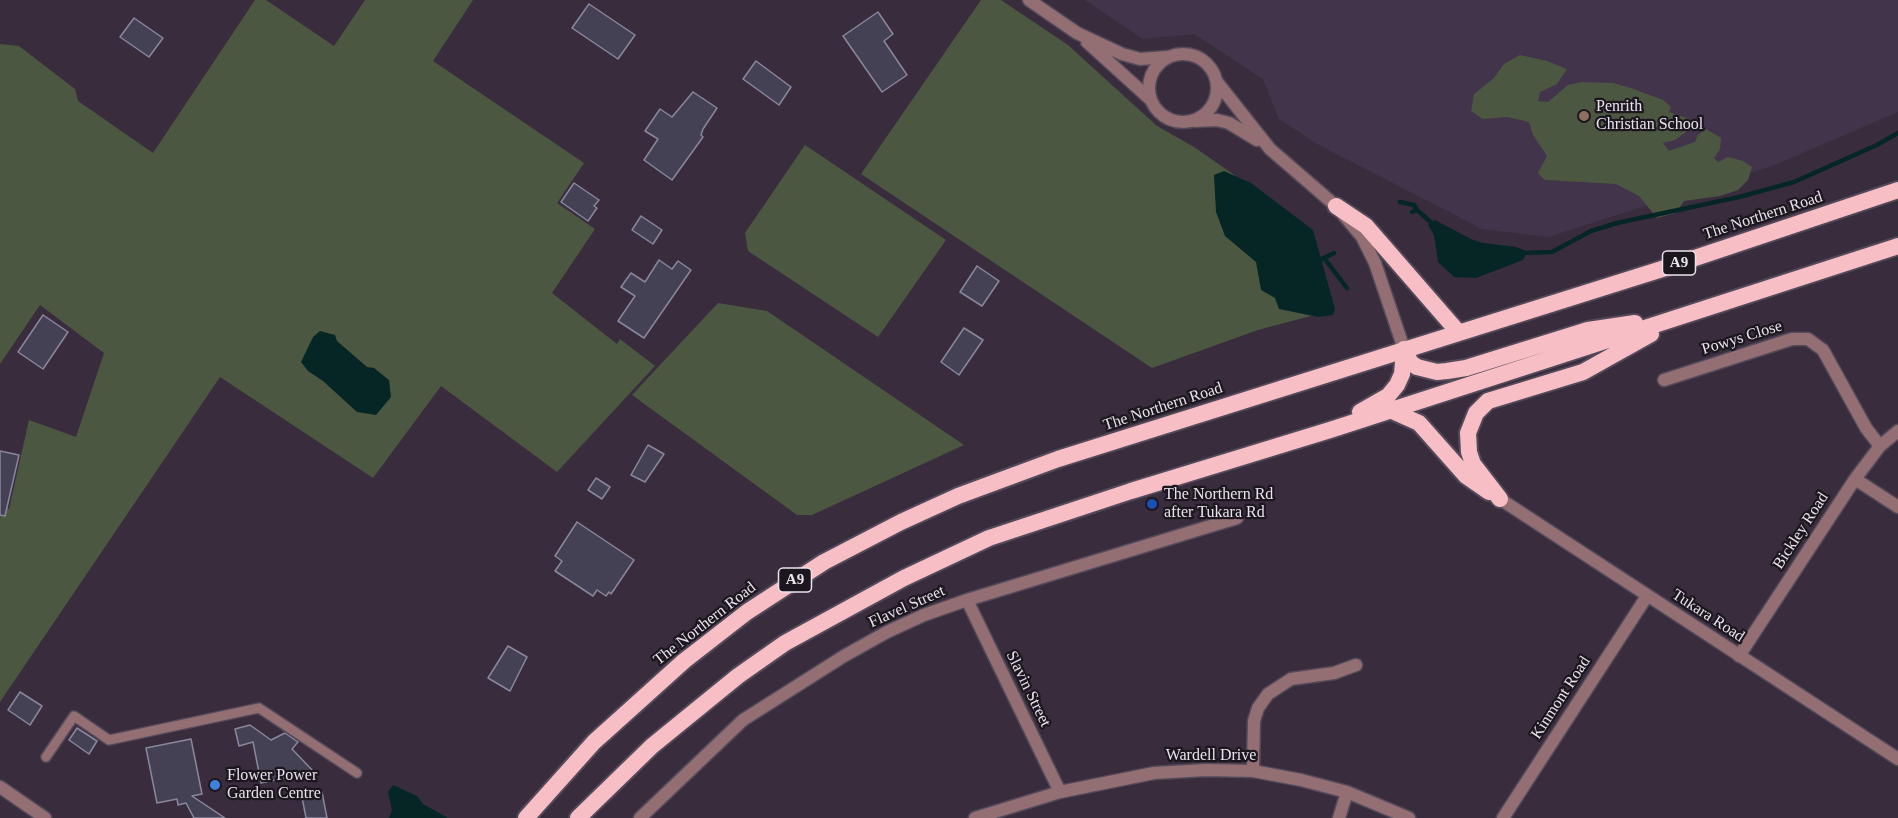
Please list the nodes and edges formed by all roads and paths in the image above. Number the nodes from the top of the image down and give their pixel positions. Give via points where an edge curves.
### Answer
1 (1029, 0) edge
2 (1077, 33) junction
3 (1168, 57) junction
4 (1217, 82) junction
5 (1151, 100) junction
6 (1193, 121) junction
7 (1270, 149) junction
8 (1898, 190) edge
9 (1336, 206) junction
10 (1898, 246) edge
11 (1683, 315) junction
12 (1459, 333) junction
13 (1404, 349) junction
14 (1664, 380) dead end
15 (1390, 410) junction
16 (1330, 430) junction
17 (1898, 431) edge
18 (1880, 446) junction
19 (1855, 479) junction
20 (1500, 499) junction
21 (1898, 507) edge
22 (1237, 518) dead end
23 (1647, 596) junction
24 (967, 600) junction
25 (1739, 656) junction
26 (1356, 665) dead end
27 (46, 757) dead end
28 (1898, 759) edge
29 (1253, 771) junction
30 (357, 773) dead end
31 (0, 787) edge
32 (1060, 792) junction
33 (1347, 792) junction
34 (45, 818) edge
35 (526, 818) edge
36 (578, 818) edge
37 (640, 818) edge
38 (975, 818) edge
39 (1339, 818) edge
40 (1409, 818) edge
41 (1503, 818) edge

1 - 2 street
2 - 3 street via 1122,54
2 - 5 street
3 - 4 street via 1184,54 1199,58 1211,68
3 - 5 street via 1151,75
4 - 6 street via 1213,105
4 - 7 street
5 - 6 street via 1168,119
6 - 7 street via 1229,123
7 - 9 street
8 - 12 highway, The Northern Road / A9
9 - 12 highway via 1366,226
9 - 13 street via 1370,252
10 - 11 highway
11 - 13 highway via 1588,330 1447,371 1417,367
11 - 15 highway
11 - 20 highway via 1583,372 1488,402 1476,413 1468,433 1469,452 1473,464
12 - 13 highway, The Northern Road / A9
13 - 16 highway via 1402,374 1388,396
13 - 35 highway, The Northern Road / A9 via 1058,459 958,496 824,562 747,612 684,661 594,742
14 - 18 street, Powys Close via 1792,339 1808,339 1823,350
15 - 16 highway
15 - 20 highway via 1419,423 1466,476
16 - 36 highway via 989,538 854,604 785,643 738,676 652,746
17 - 18 street, Bickley Road
18 - 19 street, Bickley Road
19 - 21 street
19 - 25 street, Bickley Road
20 - 23 street, Tukara Road
22 - 24 street, Flavel Street
23 - 25 street, Tukara Road
23 - 41 street, Kinmont Road
24 - 32 street, Slavin Street
24 - 37 street, Flavel Street via 887,633 756,711
25 - 28 street, Tukara Road
26 - 29 street via 1334,673 1291,679 1268,694 1254,721
27 - 30 lane via 74,716 109,740 259,708
29 - 32 street, Wardell Drive via 1167,772
29 - 33 street, Wardell Drive
31 - 34 street
32 - 38 street, Wardell Drive
33 - 39 street
33 - 40 street, Wardell Drive

